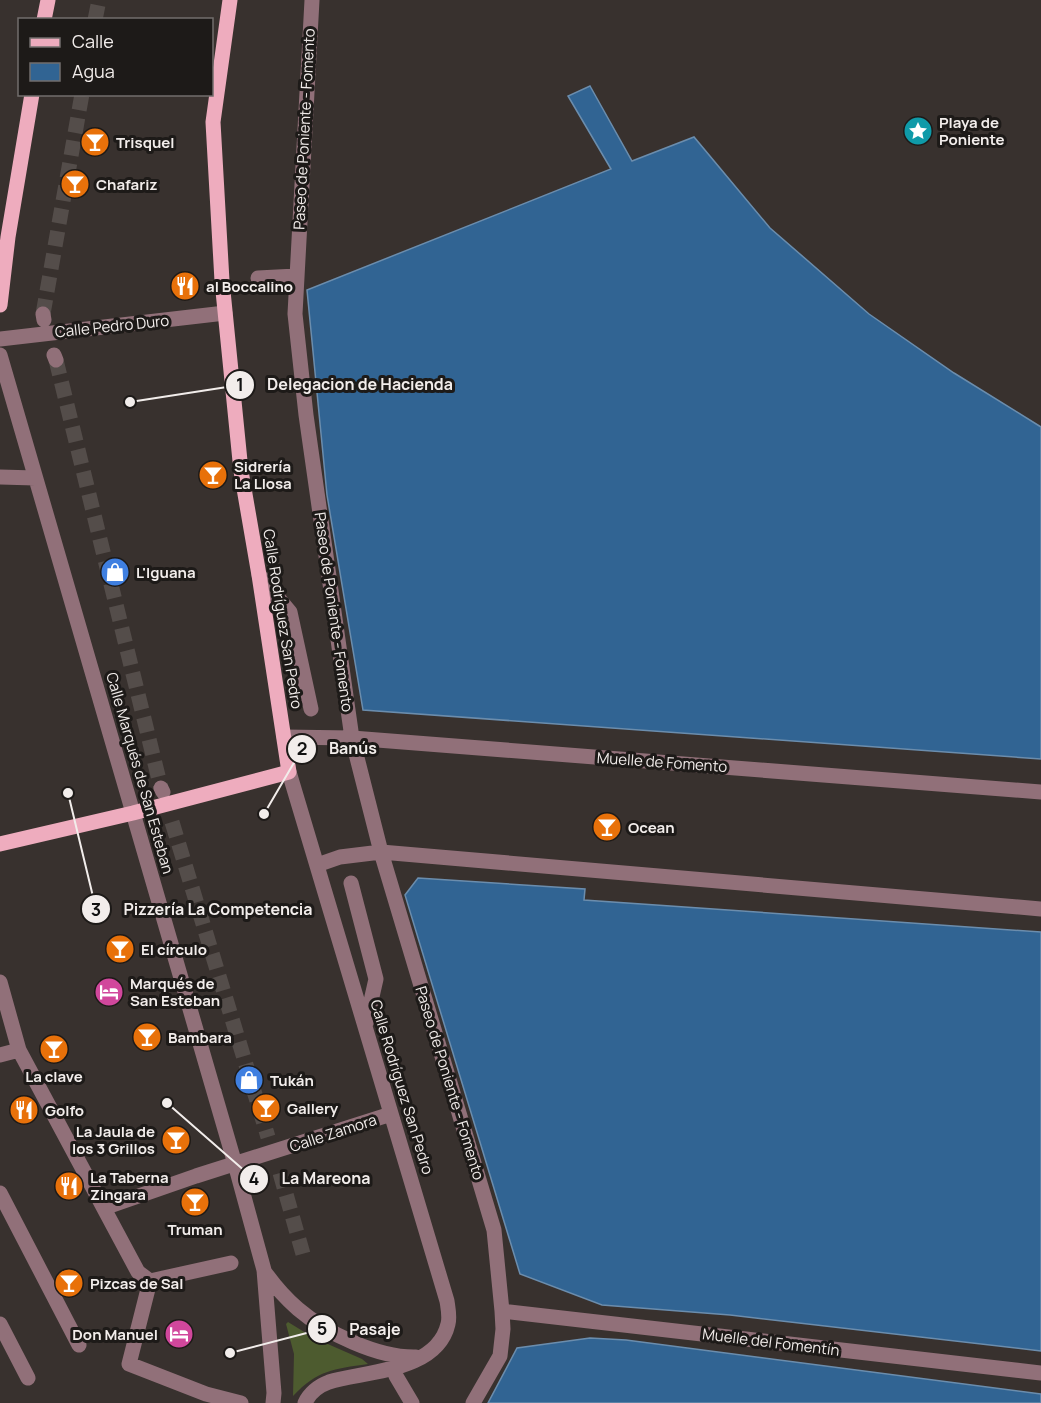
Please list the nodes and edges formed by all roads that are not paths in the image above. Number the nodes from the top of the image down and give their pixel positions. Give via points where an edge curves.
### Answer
1 (48, 0) edge
2 (230, 0) edge
3 (312, 0) edge
4 (44, 18) edge
5 (32, 96) edge
6 (296, 276) junction
7 (258, 278) dead end
8 (0, 304) edge
9 (225, 313) junction
10 (0, 339) edge
11 (0, 355) edge
12 (0, 477) edge
13 (35, 478) junction
14 (259, 575) junction
15 (311, 709) dead end
16 (284, 737) junction
17 (352, 738) junction
18 (289, 772) junction
19 (1041, 792) edge
20 (134, 813) junction
21 (0, 844) edge
22 (381, 852) junction
23 (317, 866) junction
24 (351, 884) dead end
25 (1041, 909) edge
26 (0, 982) edge
27 (365, 1026) junction
28 (19, 1050) junction
29 (0, 1055) edge
30 (392, 1114) junction
31 (235, 1164) junction
32 (0, 1193) edge
33 (104, 1208) junction
34 (231, 1263) dead end
35 (264, 1270) junction
36 (150, 1281) junction
37 (502, 1311) junction
38 (2, 1331) edge
39 (79, 1345) dead end
40 (422, 1356) junction
41 (1041, 1373) edge
42 (396, 1376) dead end
43 (28, 1378) dead end
44 (241, 1403) edge
45 (273, 1403) edge
46 (305, 1403) edge
47 (412, 1403) edge
48 (474, 1403) edge

1 - 4 main road
2 - 9 main road, Calle Rodríguez San Pedro via 213,122
3 - 6 street, Paseo de Poniente - Fomento
5 - 8 main road
6 - 7 street
6 - 17 street, Paseo de Poniente - Fomento via 295,314 306,414
9 - 10 street, Calle Pedro Duro
9 - 14 main road, Calle Rodríguez San Pedro via 241,471
11 - 13 street, Calle Marqués de San Esteban
12 - 13 street
13 - 20 street, Calle Marqués de San Esteban
14 - 15 street via 290,612
14 - 16 main road, Calle Rodríguez San Pedro
16 - 17 street, Muelle de Fomento
16 - 18 main road, Calle Rodríguez San Pedro
17 - 19 street, Muelle de Fomento
17 - 22 street, Paseo de Poniente - Fomento
18 - 20 main road
18 - 23 street, Calle Rodríguez San Pedro
20 - 21 main road
20 - 31 street, Calle Marqués de San Esteban
22 - 23 street via 340,857
22 - 25 street
22 - 37 street, Paseo de Poniente - Fomento via 494,1230
23 - 27 street, Calle Rodríguez San Pedro
24 - 27 street via 376,979
26 - 28 street
27 - 30 street, Calle Rodríguez San Pedro
28 - 29 street
28 - 33 street
30 - 31 street, Calle Zamora
30 - 40 street, Calle Rodríguez San Pedro via 447,1301 449,1322 444,1336
31 - 33 street, Calle Zamora
31 - 35 street, Calle Marqués de San Esteban
32 - 39 street
33 - 36 street via 138,1272
34 - 36 street
35 - 40 street, Calle Marqués de San Esteban via 284,1296 317,1323 367,1347 404,1357
35 - 45 street, Calle Marqués de San Esteban
36 - 44 street via 129,1364 206,1394
37 - 41 street, Muelle del Fomentín
37 - 48 street, Paseo de Poniente - Fomento via 500,1356
38 - 43 street
40 - 46 street via 388,1371 327,1383 309,1394
42 - 47 street

